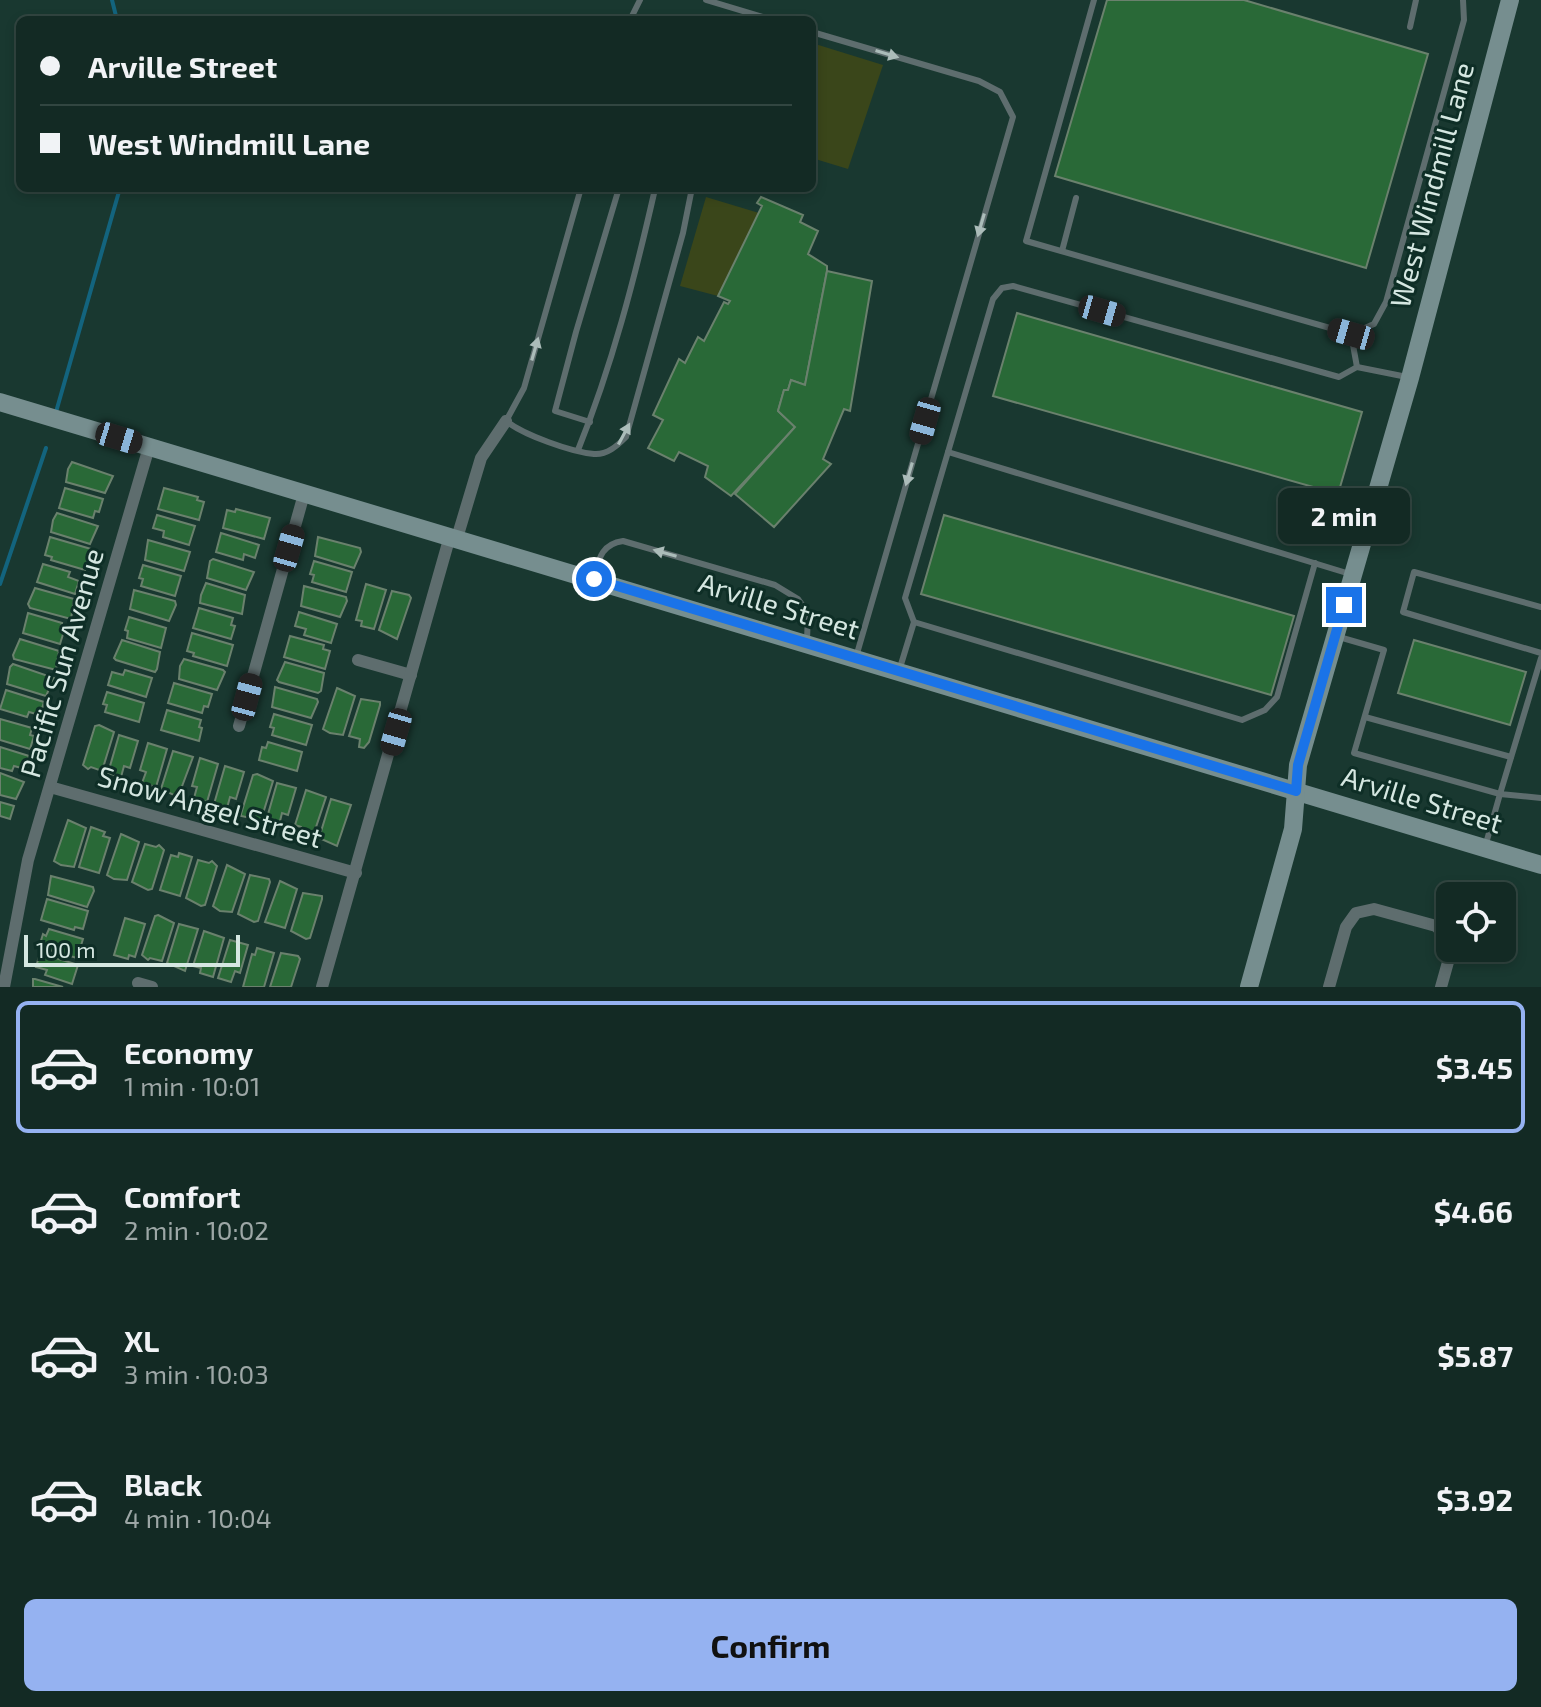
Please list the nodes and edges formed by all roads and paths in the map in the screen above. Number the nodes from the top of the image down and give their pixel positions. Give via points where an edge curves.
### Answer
1 (706, 0) edge
2 (1094, 0) edge
3 (1416, 0) edge
4 (1463, 0) edge
5 (1510, 0) edge
6 (760, 16) edge
7 (1410, 27) dead end
8 (816, 33) edge
9 (580, 192) edge
10 (618, 192) edge
11 (654, 192) edge
12 (691, 192) edge
13 (1076, 198) dead end
14 (1062, 251) junction
15 (1351, 334) junction
16 (1357, 367) junction
17 (1410, 378) junction
18 (0, 402) edge
19 (506, 421) junction
20 (590, 422) junction
21 (149, 447) junction
22 (578, 450) junction
23 (948, 452) junction
24 (304, 494) junction
25 (453, 537) junction
26 (1315, 563) junction
27 (1353, 575) junction
28 (594, 579) junction
29 (1541, 607) edge
30 (914, 622) junction
31 (1335, 636) junction
32 (807, 644) junction
33 (1541, 655) edge
34 (856, 658) junction
35 (358, 660) dead end
36 (899, 671) junction
37 (411, 675) junction
38 (1365, 717) junction
39 (239, 726) dead end
40 (1511, 757) junction
41 (50, 787) junction
42 (1296, 791) junction
43 (1500, 794) junction
44 (1541, 798) edge
45 (1484, 848) junction
46 (1541, 865) edge
47 (356, 873) junction
48 (138, 983) dead end
49 (4, 987) edge
50 (152, 987) edge
51 (322, 987) edge
52 (1249, 987) edge
53 (1329, 987) edge
54 (1441, 987) edge

1 - 6 lane
2 - 14 lane via 1026,241
3 - 7 lane
4 - 15 lane via 1464,20 1386,302 1374,324
5 - 17 street, West Windmill Lane
8 -> 34 lane via 979,81 1000,92 1013,117
19 -> 9 lane via 524,388
10 - 20 lane via 555,411
11 - 20 lane
22 -> 12 lane via 596,454 615,449 626,437
13 - 14 lane
14 - 15 lane
15 - 16 lane
16 - 17 lane
16 - 23 lane via 1339,377 1013,286 1002,288 993,299
17 - 27 street, West Windmill Lane
18 - 21 street, Arville Street
19 - 22 lane via 523,434
19 - 25 street via 481,458
20 - 22 lane
21 - 24 street, Arville Street
21 - 41 street, Pacific Sun Avenue
23 - 26 lane
23 - 30 lane via 905,598
24 - 25 street, Arville Street
24 - 39 street
25 - 28 street, Arville Street
25 - 37 street
26 - 27 lane
26 - 30 lane via 1277,697 1265,710 1242,720
27 - 31 street, West Windmill Lane
28 - 32 street, Arville Street
32 -> 28 lane via 808,613 798,599 775,585 623,541 602,551
29 - 33 lane via 1414,572 1403,612
30 - 36 lane
31 - 38 lane via 1384,650
31 - 42 street, West Windmill Lane via 1298,765
32 - 34 street, Arville Street
33 - 40 lane
34 - 36 street, Arville Street
35 - 37 street
36 - 42 street, Arville Street
37 - 47 street
38 - 40 lane
38 - 43 lane via 1354,753
40 - 43 lane
41 - 47 street, Snow Angel Street
41 - 49 street, Pacific Sun Avenue via 28,860
42 - 45 street, Arville Street
42 - 52 street, West Windmill Lane via 1293,829
43 - 44 lane
43 - 45 lane
45 - 46 street, Arville Street
47 - 51 street
48 - 50 street
53 - 54 street via 1346,927 1356,913 1374,909 1436,926 1449,940

